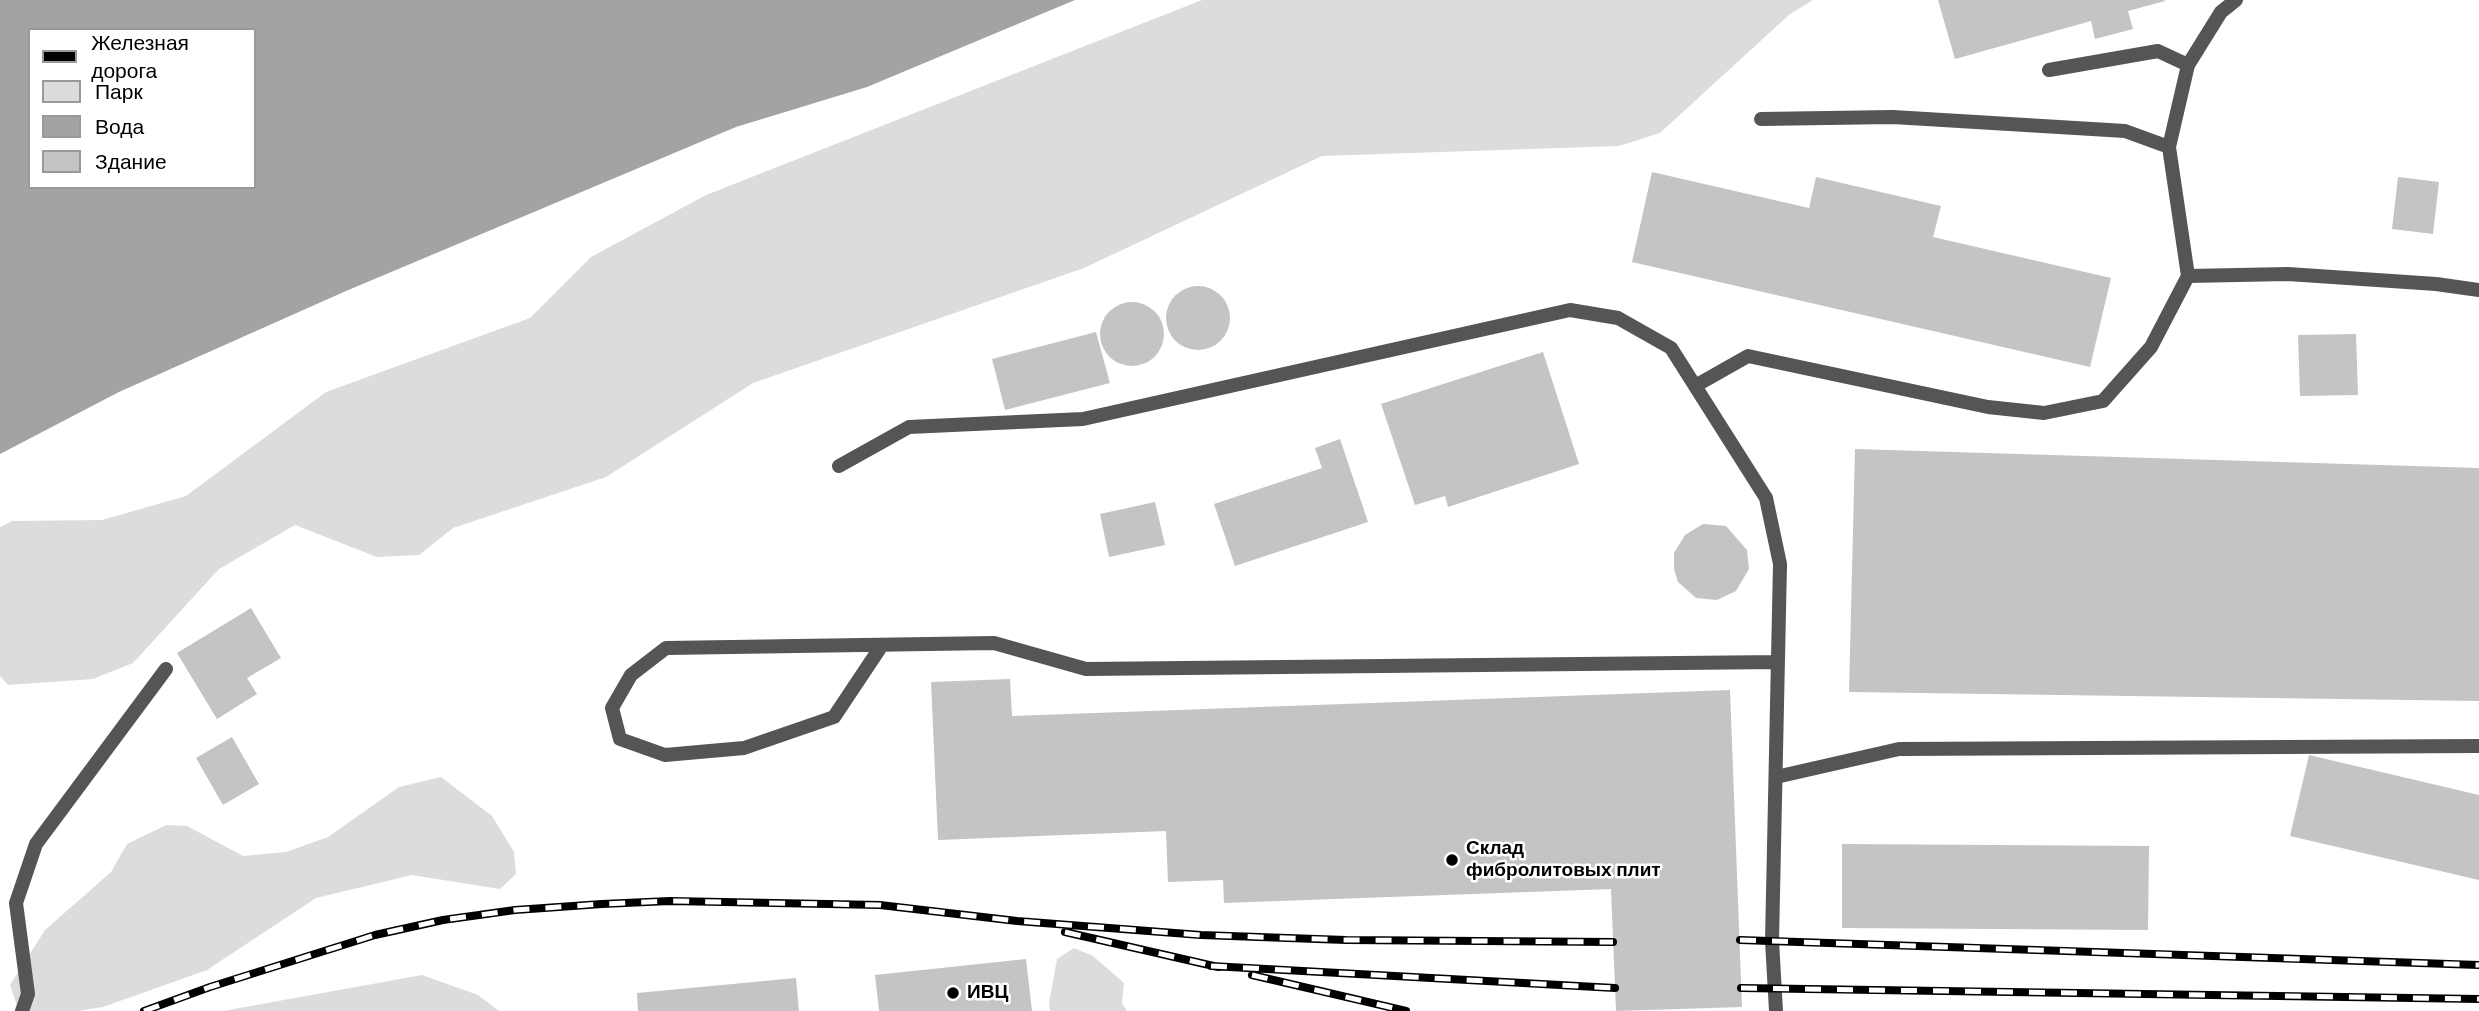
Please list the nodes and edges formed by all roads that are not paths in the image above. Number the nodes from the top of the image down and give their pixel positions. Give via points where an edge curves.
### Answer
1 (2236, 0) edge
2 (2189, 65) junction
3 (2049, 70) dead end
4 (1760, 119) dead end
5 (2169, 147) junction
6 (2188, 276) junction
7 (2479, 290) edge
8 (1695, 386) junction
9 (839, 466) dead end
10 (882, 645) junction
11 (1778, 662) junction
12 (166, 669) dead end
13 (2479, 746) edge
14 (1776, 777) junction
15 (22, 1011) edge
16 (1776, 1011) edge

1 - 2 lane via 2221,12
2 - 3 lane via 2158,51
2 - 5 lane
4 - 5 lane via 1893,117 2124,131
5 - 6 lane
6 - 7 lane via 2288,274
6 - 8 lane via 2151,347 2103,401 2044,413 1988,407 1748,356
8 - 9 lane via 1671,348 1618,318 1570,310 1083,419 909,428
8 - 11 lane via 1766,498 1780,564
10 - 10 lane via 666,648 631,675 612,708 620,739 665,755 744,748 834,717
10 - 11 lane via 994,643 1086,669
11 - 14 lane
12 - 15 lane via 36,844 16,903 28,994
13 - 14 lane via 1899,749
14 - 16 lane via 1772,941

